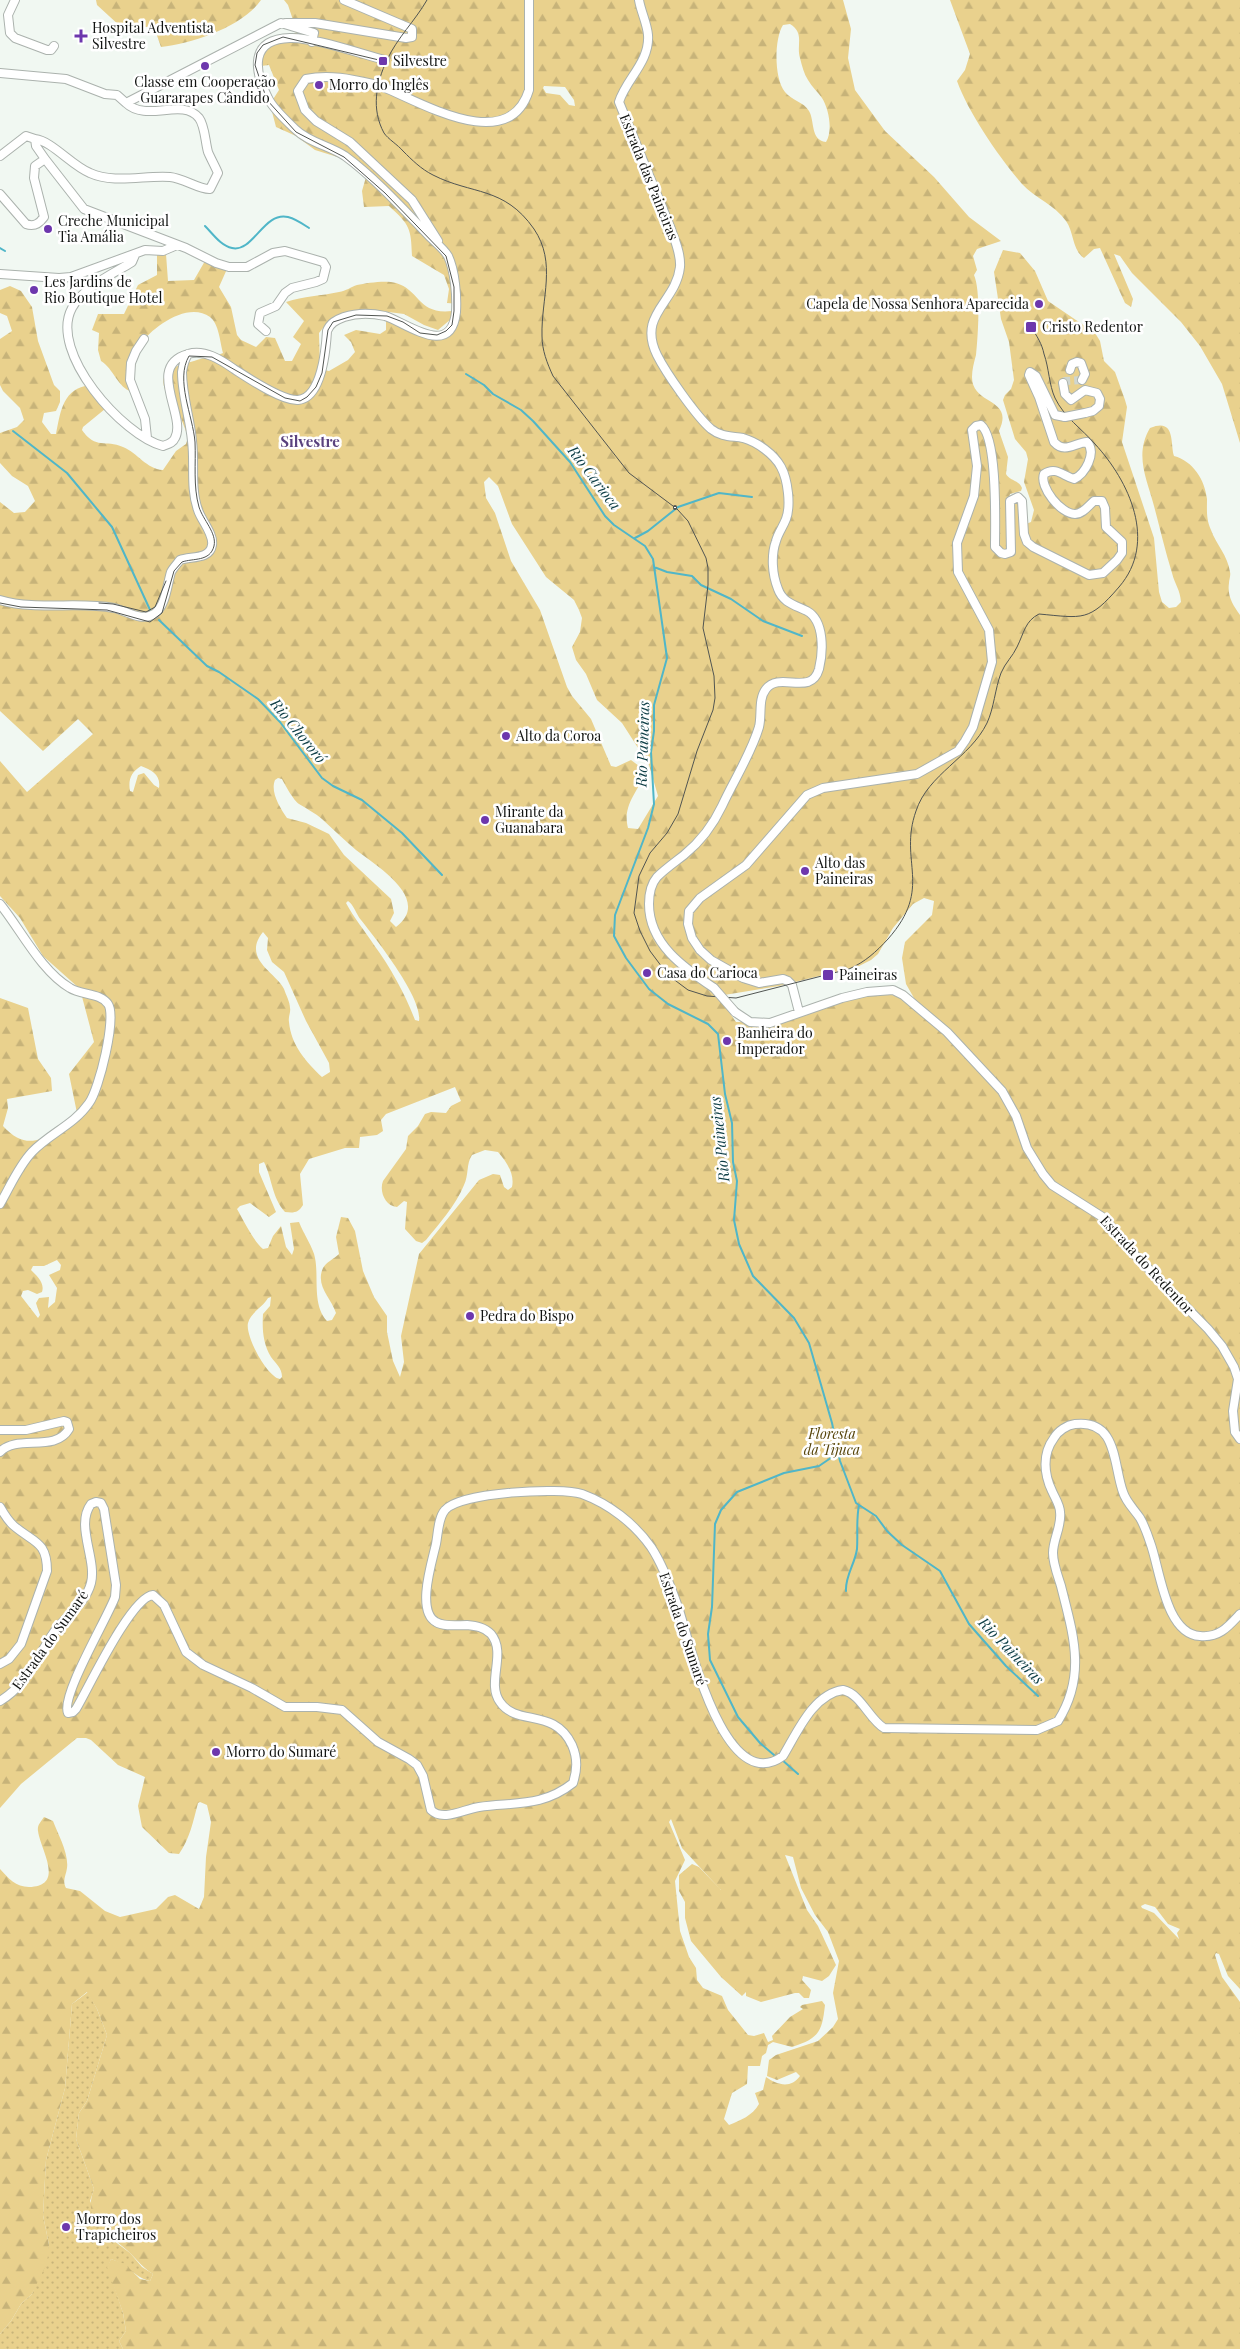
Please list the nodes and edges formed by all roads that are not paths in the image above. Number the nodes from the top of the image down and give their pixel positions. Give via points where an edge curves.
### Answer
1 (15, 0) edge
2 (344, 0) edge
3 (529, 0) edge
4 (640, 0) edge
5 (281, 23) junction
6 (312, 42) junction
7 (54, 46) dead end
8 (385, 60) dead end
9 (0, 73) edge
10 (126, 103) junction
11 (35, 138) junction
12 (0, 156) edge
13 (45, 160) junction
14 (0, 194) edge
15 (149, 234) junction
16 (178, 245) junction
17 (146, 250) junction
18 (135, 255) junction
19 (448, 255) junction
20 (0, 274) edge
21 (266, 331) dead end
22 (144, 339) dead end
23 (188, 354) junction
24 (1070, 370) dead end
25 (1082, 380) dead end
26 (1063, 383) dead end
27 (147, 438) junction
28 (0, 600) edge
29 (0, 904) edge
30 (799, 1012) junction
31 (0, 1204) edge
32 (0, 1430) edge
33 (1240, 1439) edge
34 (0, 1452) edge
35 (0, 1507) edge
36 (1240, 1614) edge
37 (0, 1664) edge
38 (0, 1701) edge

1 - 7 street via 8,15 10,33 47,50
2 - 5 street via 412,29 412,37 315,23
3 - 19 street, bridge via 529,90 526,101 517,112 503,120 487,124 449,114 349,78 306,79 298,91 305,110 316,121 350,142 412,200
4 - 30 street, Estrada das Paineiras, bridge via 648,43 619,102 671,229 680,266 674,288 652,321 651,338 656,354 674,384 711,429 760,446 781,467 788,505 772,562 778,589 785,600 815,618 821,641 818,674 812,682 775,682 766,688 759,726 717,816 700,840 657,877 652,886 649,909 656,935 677,960 714,988 742,1019 770,1023
5 - 6 street via 314,34
5 - 10 street
6 - 8 street
6 - 19 street via 290,38 280,40 268,44 258,54 257,64 271,103 297,131 344,156
9 - 10 street via 66,79 116,95
10 - 11 street via 139,111 182,109 196,115 218,173 212,188 205,189 184,179 169,177 96,175
11 - 12 street via 26,136
11 - 13 street
13 - 14 street via 35,166 34,171 44,212 41,222 31,226 26,224
13 - 15 street via 84,209
15 - 16 street
15 - 17 street
16 - 17 street via 162,251
16 - 21 street via 234,268 252,265 279,251 323,262 326,267 323,278 292,288 285,292 276,306 260,313 258,324
17 - 18 street
18 - 20 street via 59,278
18 - 27 street via 132,262 89,290 72,306 67,321 76,362 90,385 122,420
19 - 23 street via 455,286 456,311 453,325 446,332 427,336 383,316 356,314 339,319 328,326 321,373 307,397 300,400 286,398 212,356
22 - 27 street via 131,363 130,380 145,419
23 - 27 street via 175,361 168,371 176,437 163,446
23 - 28 street via 182,370 183,385 192,441 197,509 212,539 209,551 199,557 180,560 172,570 162,604 157,612 147,617 115,608 20,604
24 - 25 street via 1072,364 1082,363
26 - 30 street, bridge via 1064,391 1071,400 1085,390 1097,393 1099,406 1094,411 1065,417 1055,414 1036,376 1030,372 1029,375 1059,448 1087,442 1092,449 1080,476 1074,479 1050,470 1043,477 1045,486 1061,508 1075,514 1082,512 1094,500 1102,501 1106,528 1122,542 1122,553 1103,573 1089,575 1033,547 1024,534 1022,501 1018,497 1010,501 1011,552 998,551 995,541 996,490 989,443 985,428 976,426 972,430 977,466 974,496 957,543 958,572 989,630 992,662 973,727 965,741 958,751 917,774 823,788 807,795 746,865 700,898 689,911 688,924 700,950 743,978 759,983 783,978 788,981
29 - 31 street via 51,971 70,988 104,1000 111,1010 111,1017 110,1033 92,1100 74,1121 32,1152
30 - 33 street, Estrada do Redentor via 867,992 893,990 947,1032 1002,1091 1042,1174 1052,1185 1104,1218 1222,1346 1238,1379 1233,1411 1235,1432
32 - 34 street via 26,1430 64,1421 69,1429 61,1437 36,1444 13,1444
35 - 37 street, Estrada do Sumaré via 14,1526 44,1548 47,1571 21,1644
36 - 38 street, Estrada do Sumaré via 1224,1631 1206,1637 1189,1633 1179,1625 1171,1612 1147,1531 1122,1489 1112,1444 1098,1428 1075,1424 1057,1433 1045,1456 1050,1486 1060,1509 1053,1553 1074,1645 1075,1682 1058,1720 1037,1730 884,1728 871,1718 853,1695 843,1690 827,1696 813,1709 783,1756 761,1762 744,1756 732,1744 711,1708 669,1582 651,1547 631,1524 614,1511 580,1494 560,1491 482,1496 444,1510 426,1599 429,1616 436,1622 478,1626 493,1637 496,1693 508,1710 548,1721 566,1734 577,1771 573,1784 555,1795 528,1803 436,1815 431,1810 420,1769 409,1759 378,1742 342,1710 285,1707 191,1658 181,1645 164,1604 153,1595 141,1602 125,1624 81,1701 73,1712 68,1713 67,1704 78,1675 115,1597 104,1509 96,1502 91,1504 86,1516 92,1571 86,1596 54,1633 20,1685

